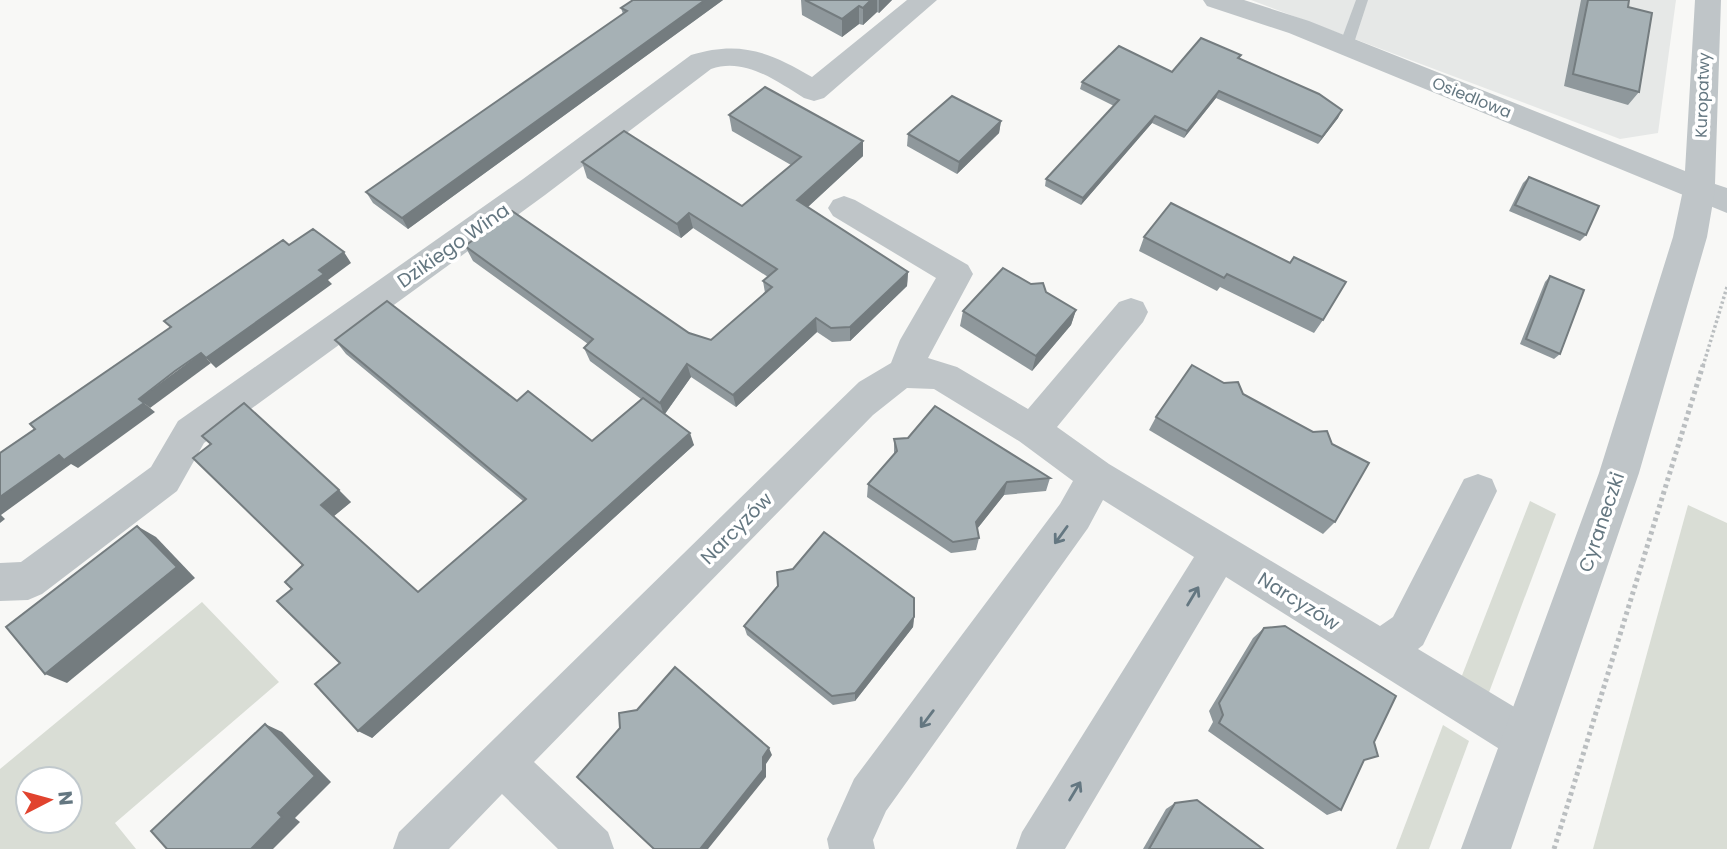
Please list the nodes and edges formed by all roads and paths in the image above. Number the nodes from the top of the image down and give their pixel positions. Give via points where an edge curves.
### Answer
1 (924, 0) edge
2 (1216, 0) edge
3 (1362, 0) edge
4 (1708, 0) edge
5 (1346, 46) junction
6 (1713, 195) edge
7 (844, 208) dead end
8 (1727, 287) edge
9 (1131, 313) dead end
10 (907, 371) junction
11 (1032, 430) junction
12 (1096, 476) junction
13 (1478, 491) dead end
14 (1220, 551) junction
15 (0, 582) edge
16 (1379, 651) junction
17 (1524, 739) junction
18 (501, 762) junction
19 (416, 849) edge
20 (591, 849) edge
21 (852, 849) edge
22 (1039, 849) edge
23 (1486, 849) edge
24 (1554, 849) edge

1 - 15 street, Dzikiego Wina via 814,91 743,56 724,55 701,62 191,432 164,479 60,558 28,581
2 - 5 street, Osiedlowa
3 - 5 lane
4 - 6 street, Kuropatwy
5 - 6 street, Osiedlowa
6 - 17 street, Cyraneczki via 1690,237 1619,474
7 - 10 street via 956,274 912,350
8 - 24 path
9 - 11 street
10 - 11 street, Narcyzów via 944,377
10 - 18 street, Narcyzów via 893,375 836,428
11 - 12 street, Narcyzów
12 - 14 street, Narcyzów
12 -> 21 street via 1074,516 870,794 850,839
13 - 16 street via 1408,631
14 - 16 street, Narcyzów
22 -> 14 street
16 - 17 street, Narcyzów
17 - 23 street, Cyraneczki
18 - 19 street, Narcyzów
18 - 20 street

